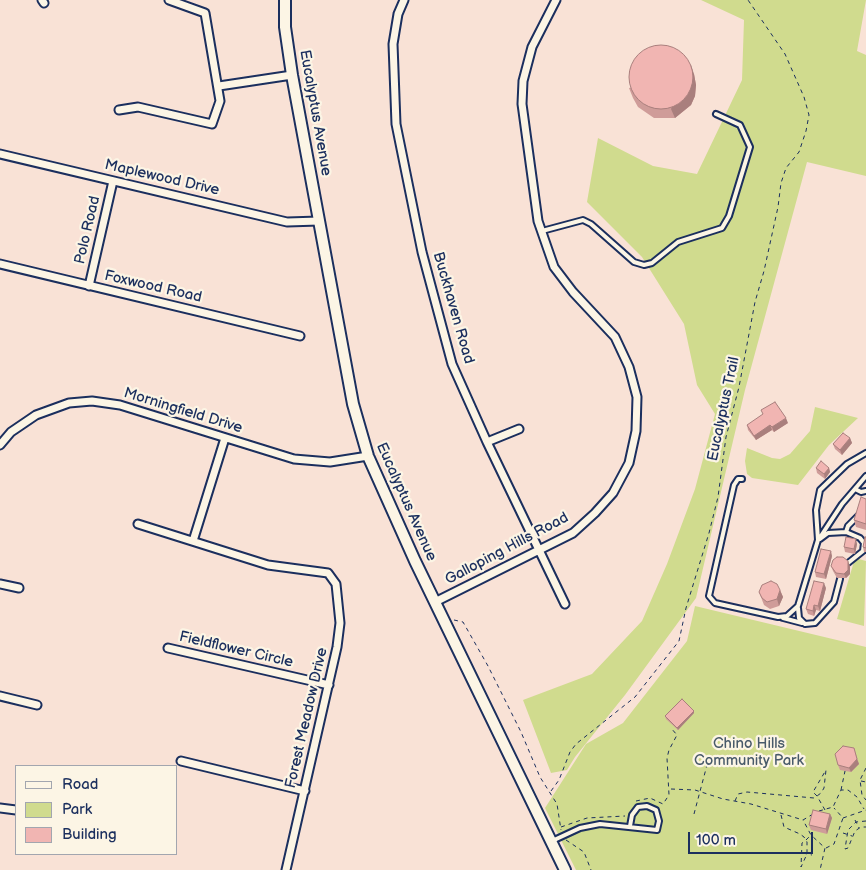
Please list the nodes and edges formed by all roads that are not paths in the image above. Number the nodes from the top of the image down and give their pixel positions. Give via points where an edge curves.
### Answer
1 (169, 0) edge
2 (285, 0) edge
3 (404, 0) edge
4 (556, 0) edge
5 (292, 76) junction
6 (219, 86) junction
7 (119, 110) dead end
8 (716, 114) dead end
9 (0, 154) edge
10 (113, 181) junction
11 (318, 221) junction
12 (542, 231) junction
13 (0, 264) edge
14 (89, 286) junction
15 (300, 336) dead end
16 (519, 429) dead end
17 (226, 438) junction
18 (486, 442) junction
19 (0, 445) edge
20 (866, 453) edge
21 (368, 456) junction
22 (866, 476) edge
23 (742, 479) dead end
24 (855, 488) junction
25 (866, 491) edge
26 (860, 515) edge
27 (138, 524) dead end
28 (846, 532) junction
29 (818, 540) junction
30 (193, 541) junction
31 (540, 550) junction
32 (848, 564) edge
33 (840, 579) edge
34 (0, 584) edge
35 (19, 588) dead end
36 (436, 602) junction
37 (565, 604) dead end
38 (798, 606) junction
39 (778, 617) junction
40 (804, 624) junction
41 (168, 648) dead end
42 (328, 685) junction
43 (0, 696) edge
44 (37, 705) dead end
45 (181, 761) dead end
46 (304, 791) junction
47 (0, 808) edge
48 (15, 810) edge
49 (630, 826) junction
50 (552, 841) junction
51 (286, 870) edge
52 (565, 870) edge

1 - 6 street via 205,13
2 - 5 street, Eucalyptus Avenue
3 - 18 street, Buckhaven Road via 393,44 396,124 422,252 452,364
4 - 12 street, Galloping Hills Road via 532,47 523,81 522,104
5 - 6 street
5 - 11 street, Eucalyptus Avenue
6 - 7 street via 220,101 212,124 138,106
8 - 12 lane via 740,125 750,147 729,216 722,228 678,242 652,263 644,265 634,262 583,220
9 - 10 street, Maplewood Drive
10 - 11 street, Maplewood Drive via 287,222
10 - 14 street, Polo Road
11 - 21 street, Eucalyptus Avenue via 353,404
12 - 31 street, Galloping Hills Road via 554,267 616,337 629,367 636,397 636,431 629,462 612,493 573,533
13 - 14 street, Foxwood Road
14 - 15 street, Foxwood Road
16 - 18 street
17 - 19 street, Morningfield Drive via 120,405 92,401 70,403 36,415 11,432
17 - 21 street, Morningfield Drive via 294,459 318,462
17 - 30 street
18 - 31 street, Buckhaven Road
20 - 29 lane via 847,464 820,490 816,510
21 - 36 street, Eucalyptus Avenue
22 - 24 lane
23 - 39 lane via 734,485 709,596 715,603
24 - 25 lane
24 - 29 lane
26 - 28 lane
27 - 30 street
28 - 29 lane via 828,533
28 - 32 lane via 864,543 861,554
29 - 38 lane
30 - 42 street, Forest Meadow Drive via 268,565 328,573 336,584 340,623 338,647
31 - 36 street, Galloping Hills Road
31 - 37 street, Buckhaven Road
33 - 40 lane via 837,596 829,610 815,623
34 - 35 street
36 - 50 street, Eucalyptus Avenue
38 - 39 lane via 787,616
38 - 40 lane via 799,618
39 - 40 lane
41 - 42 street, Fieldflower Circle
42 - 46 street, Forest Meadow Drive
43 - 44 street
45 - 46 street
46 - 51 street, Forest Meadow Drive
47 - 48 street
49 - 49 lane via 635,810 647,806 659,815 657,830
49 - 50 lane via 600,824
50 - 52 street, Eucalyptus Avenue

